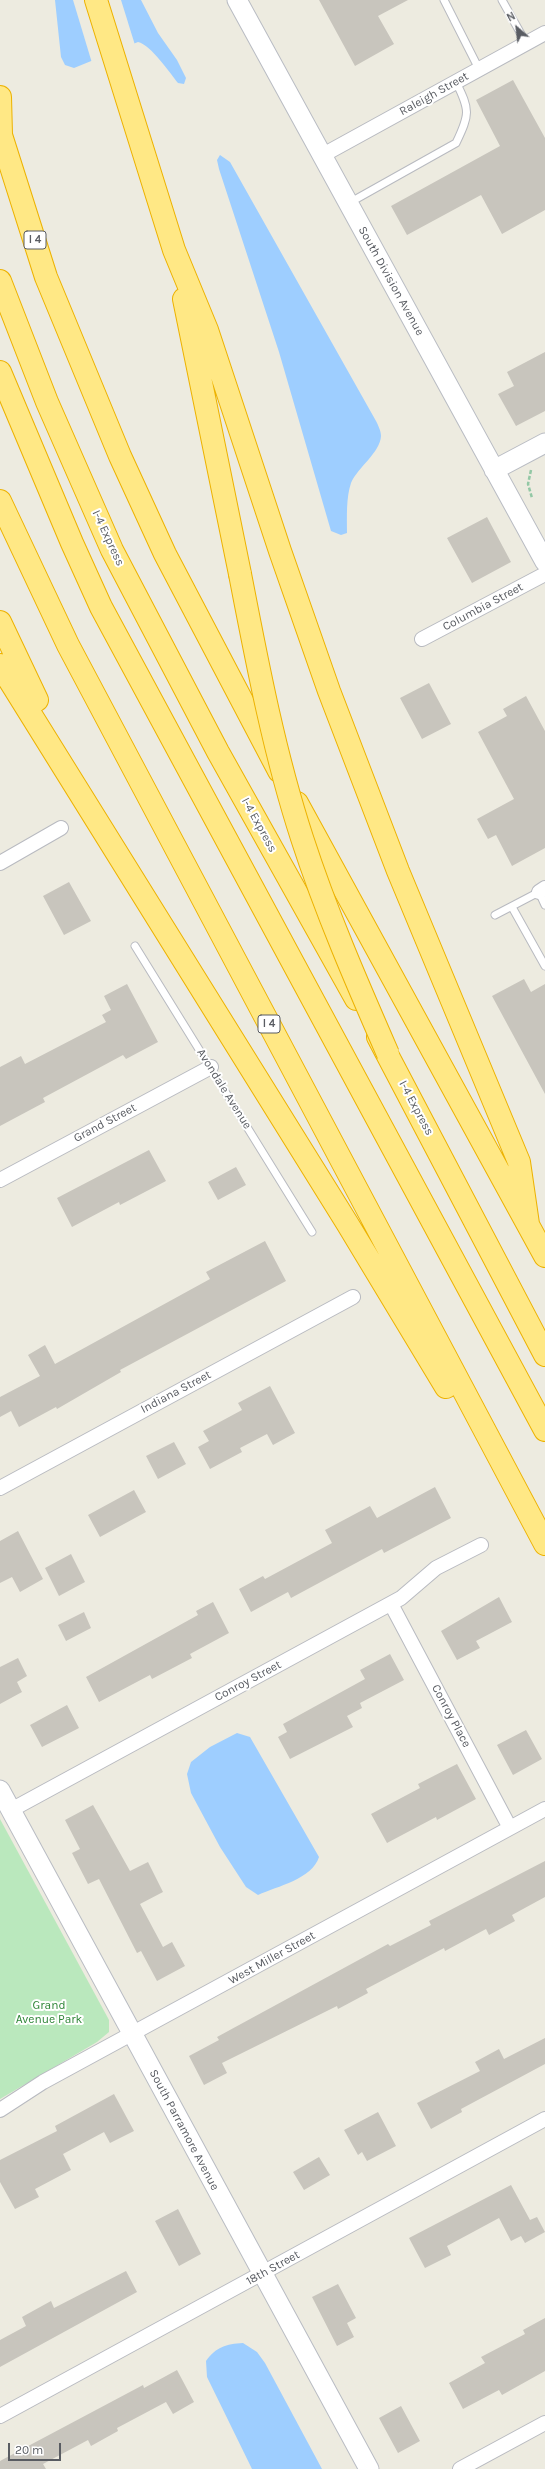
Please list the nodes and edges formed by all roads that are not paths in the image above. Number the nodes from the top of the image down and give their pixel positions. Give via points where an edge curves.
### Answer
1 (96, 0) edge
2 (237, 0) edge
3 (444, 0) edge
4 (502, 0) edge
5 (545, 33) edge
6 (526, 43) junction
7 (479, 69) junction
8 (456, 82) junction
9 (0, 97) edge
10 (0, 133) edge
11 (322, 155) junction
12 (349, 203) junction
13 (174, 250) junction
14 (0, 280) edge
15 (0, 372) edge
16 (545, 443) edge
17 (494, 470) junction
18 (0, 501) edge
19 (545, 562) edge
20 (545, 574) edge
21 (0, 622) edge
22 (422, 639) dead end
23 (0, 666) edge
24 (87, 804) junction
25 (61, 828) dead end
26 (0, 863) edge
27 (542, 890) edge
28 (545, 905) edge
29 (512, 907) junction
30 (496, 915) dead end
31 (135, 946) dead end
32 (545, 966) edge
33 (388, 1054) junction
34 (211, 1066) junction
35 (0, 1180) edge
36 (528, 1224) junction
37 (312, 1232) dead end
38 (545, 1256) edge
39 (352, 1297) dead end
40 (545, 1355) edge
41 (545, 1430) edge
42 (0, 1488) edge
43 (545, 1544) edge
44 (481, 1545) dead end
45 (545, 1550) edge
46 (391, 1604) junction
47 (0, 1790) edge
48 (545, 1809) edge
49 (11, 1810) junction
50 (510, 1828) junction
51 (133, 2034) junction
52 (0, 2110) edge
53 (545, 2119) edge
54 (262, 2274) junction
55 (0, 2416) edge
56 (545, 2423) edge
57 (369, 2469) edge
58 (460, 2469) edge

1 - 13 highway
2 - 11 street, South Division Avenue
3 - 7 lane
4 - 6 lane
5 - 6 street, Raleigh Street
6 - 7 street, Raleigh Street
7 - 8 street, Raleigh Street
8 - 11 street, Raleigh Street
8 - 12 lane via 467,105 464,126 456,143
9 - 10 highway
10 - 36 highway, I 4 via 46,277 120,456 165,554 264,744
11 - 12 street, South Division Avenue
12 - 17 street, South Division Avenue
13 - 33 highway, bridge via 260,674 302,838 342,946
13 - 36 highway via 210,337 329,691 398,871 519,1162
14 - 33 highway, I-4 Express, bridge via 47,402 112,550 218,752
15 - 41 highway via 72,543 102,607
16 - 17 street
17 - 19 street, South Division Avenue
18 - 43 highway, I 4 via 68,645
20 - 22 street, Columbia Street
21 - 24 highway
23 - 24 highway
24 - 45 highway via 347,1223
25 - 26 street
27 - 28 lane
27 - 29 lane
29 - 30 lane
29 - 32 lane
31 - 34 lane, Avondale Avenue
33 - 40 highway, I-4 Express
34 - 35 street, Grand Street
34 - 37 lane, Avondale Avenue
36 - 38 highway, I 4
39 - 42 street, Indiana Street
44 - 46 street, Conroy Street via 436,1568
46 - 49 street, Conroy Street
46 - 50 street, Conroy Place
47 - 49 street, South Parramore Avenue
48 - 50 street, West Miller Street
49 - 51 street, South Parramore Avenue
50 - 51 street, West Miller Street
51 - 52 street, West Miller Street via 43,2082
51 - 54 street, South Parramore Avenue
53 - 54 street, 18th Street
54 - 55 street, 18th Street
54 - 57 street, South Parramore Avenue
56 - 58 street

